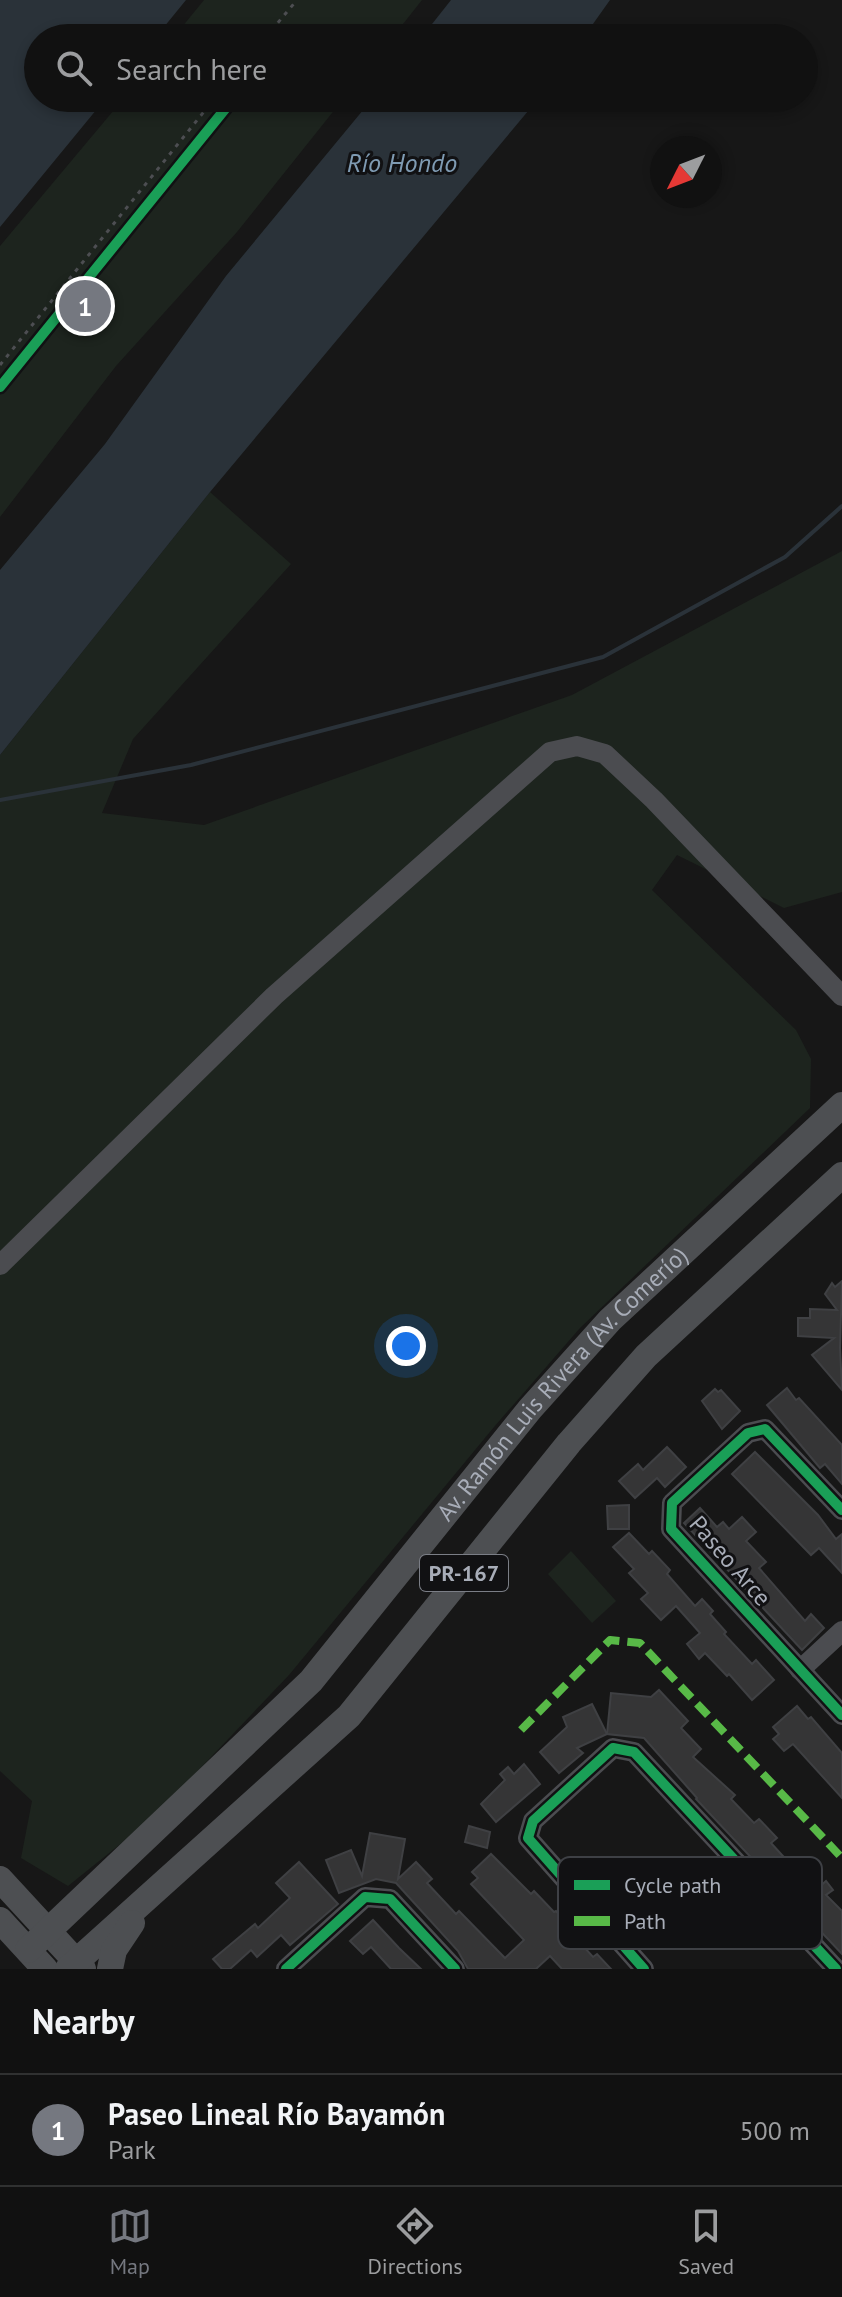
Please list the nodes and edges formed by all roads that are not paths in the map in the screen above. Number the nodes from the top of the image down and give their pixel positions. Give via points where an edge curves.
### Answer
1 (842, 996) edge
2 (842, 1105) edge
3 (842, 1175) edge
4 (0, 1265) edge
5 (842, 1510) edge
6 (842, 1631) edge
7 (800, 1670) junction
8 (842, 1715) edge
9 (732, 1857) edge
10 (558, 1872) edge
11 (8, 1887) edge
12 (159, 1887) junction
13 (89, 1892) junction
14 (0, 1920) edge
15 (47, 1931) junction
16 (626, 1949) edge
17 (817, 1949) edge
18 (36, 1960) edge
19 (76, 1967) edge
20 (110, 1969) edge
21 (286, 1969) edge
22 (455, 1969) edge
23 (644, 1969) edge
24 (836, 1969) edge

1 - 4 street via 605,754 577,746 550,752 274,996
2 - 13 main road, Av. Ramón Luis Rivera (Av. Comerío) / PR-167 via 610,1320 530,1409 311,1681
3 - 12 main road, Av. Ramón Luis Rivera (Av. Comerío) / PR-167 via 646,1356 569,1443 349,1716
5 - 7 street, Paseo Arce via 765,1429 748,1433 672,1503 671,1529
6 - 7 street
7 - 8 street
9 - 10 street via 634,1752 613,1748 533,1821 528,1838
11 - 13 main road via 43,1904
11 - 15 main road
12 - 19 main road, Av. Ramón Luis Rivera (Av. Comerío) / PR-167
12 - 20 main road via 120,1938
13 - 15 main road, Av. Ramón Luis Rivera (Av. Comerío) / PR-167
14 - 18 main road
15 - 18 main road, Av. Ramón Luis Rivera (Av. Comerío) / PR-167
15 - 19 main road
16 - 23 street
17 - 24 street
21 - 22 street via 365,1897 390,1899

